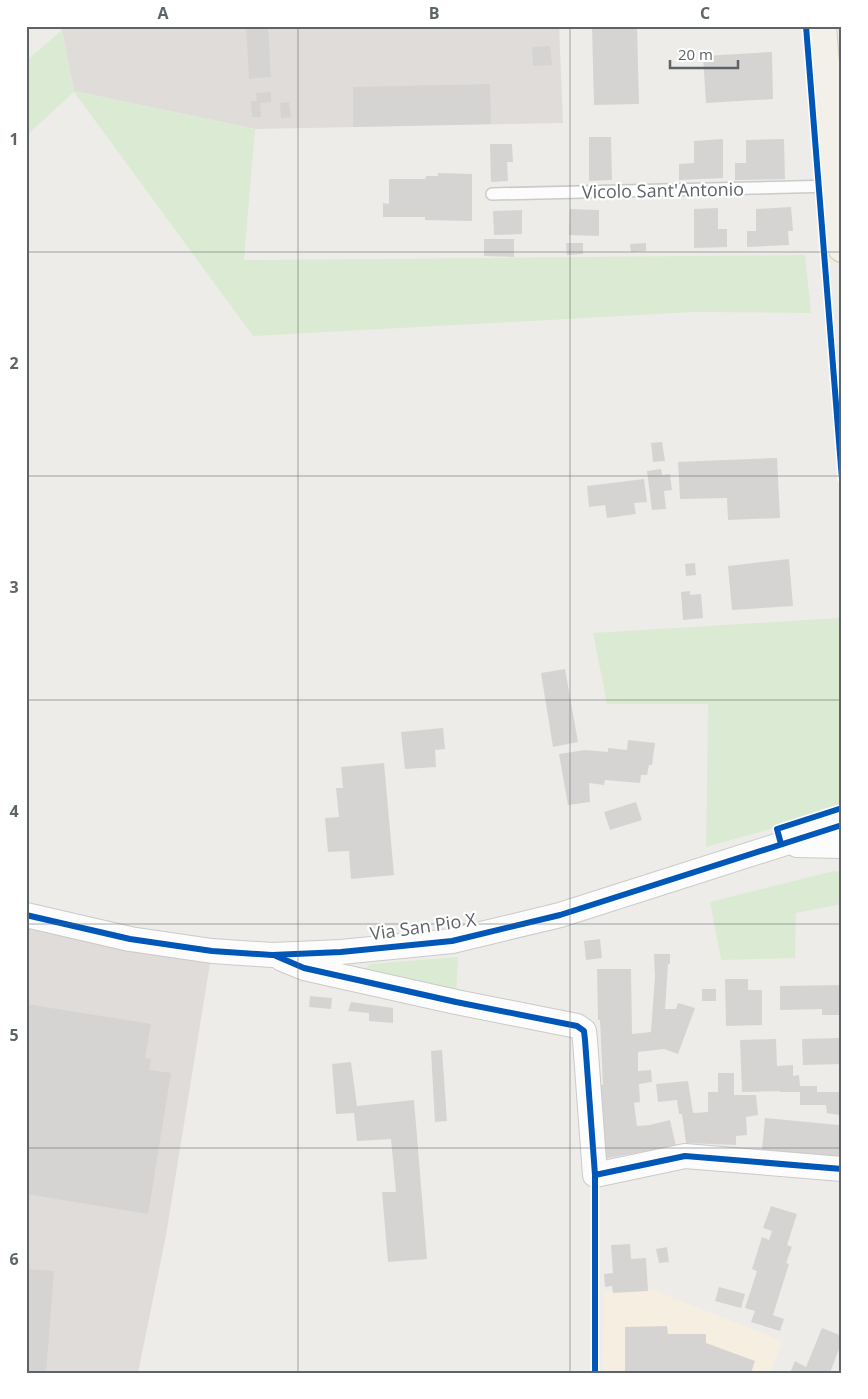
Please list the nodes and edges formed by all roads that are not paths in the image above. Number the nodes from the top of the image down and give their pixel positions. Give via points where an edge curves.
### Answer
1 (822, 26) edge
2 (834, 186) junction
3 (492, 194) dead end
4 (842, 248) edge
5 (842, 825) edge
6 (781, 844) junction
7 (842, 846) edge
8 (26, 915) edge
9 (272, 955) junction
10 (842, 1168) edge

1 - 2 main road
2 - 3 lane, Vicolo Sant'Antonio
2 - 4 main road
5 - 6 street, Via San Pio X
6 - 7 street, Via San Pio X
6 - 9 street, Via San Pio X via 560,915 452,941
8 - 9 street, Via San Pio X via 130,939 212,951
9 - 10 street via 304,968 577,1026 584,1031 595,1175 685,1156

